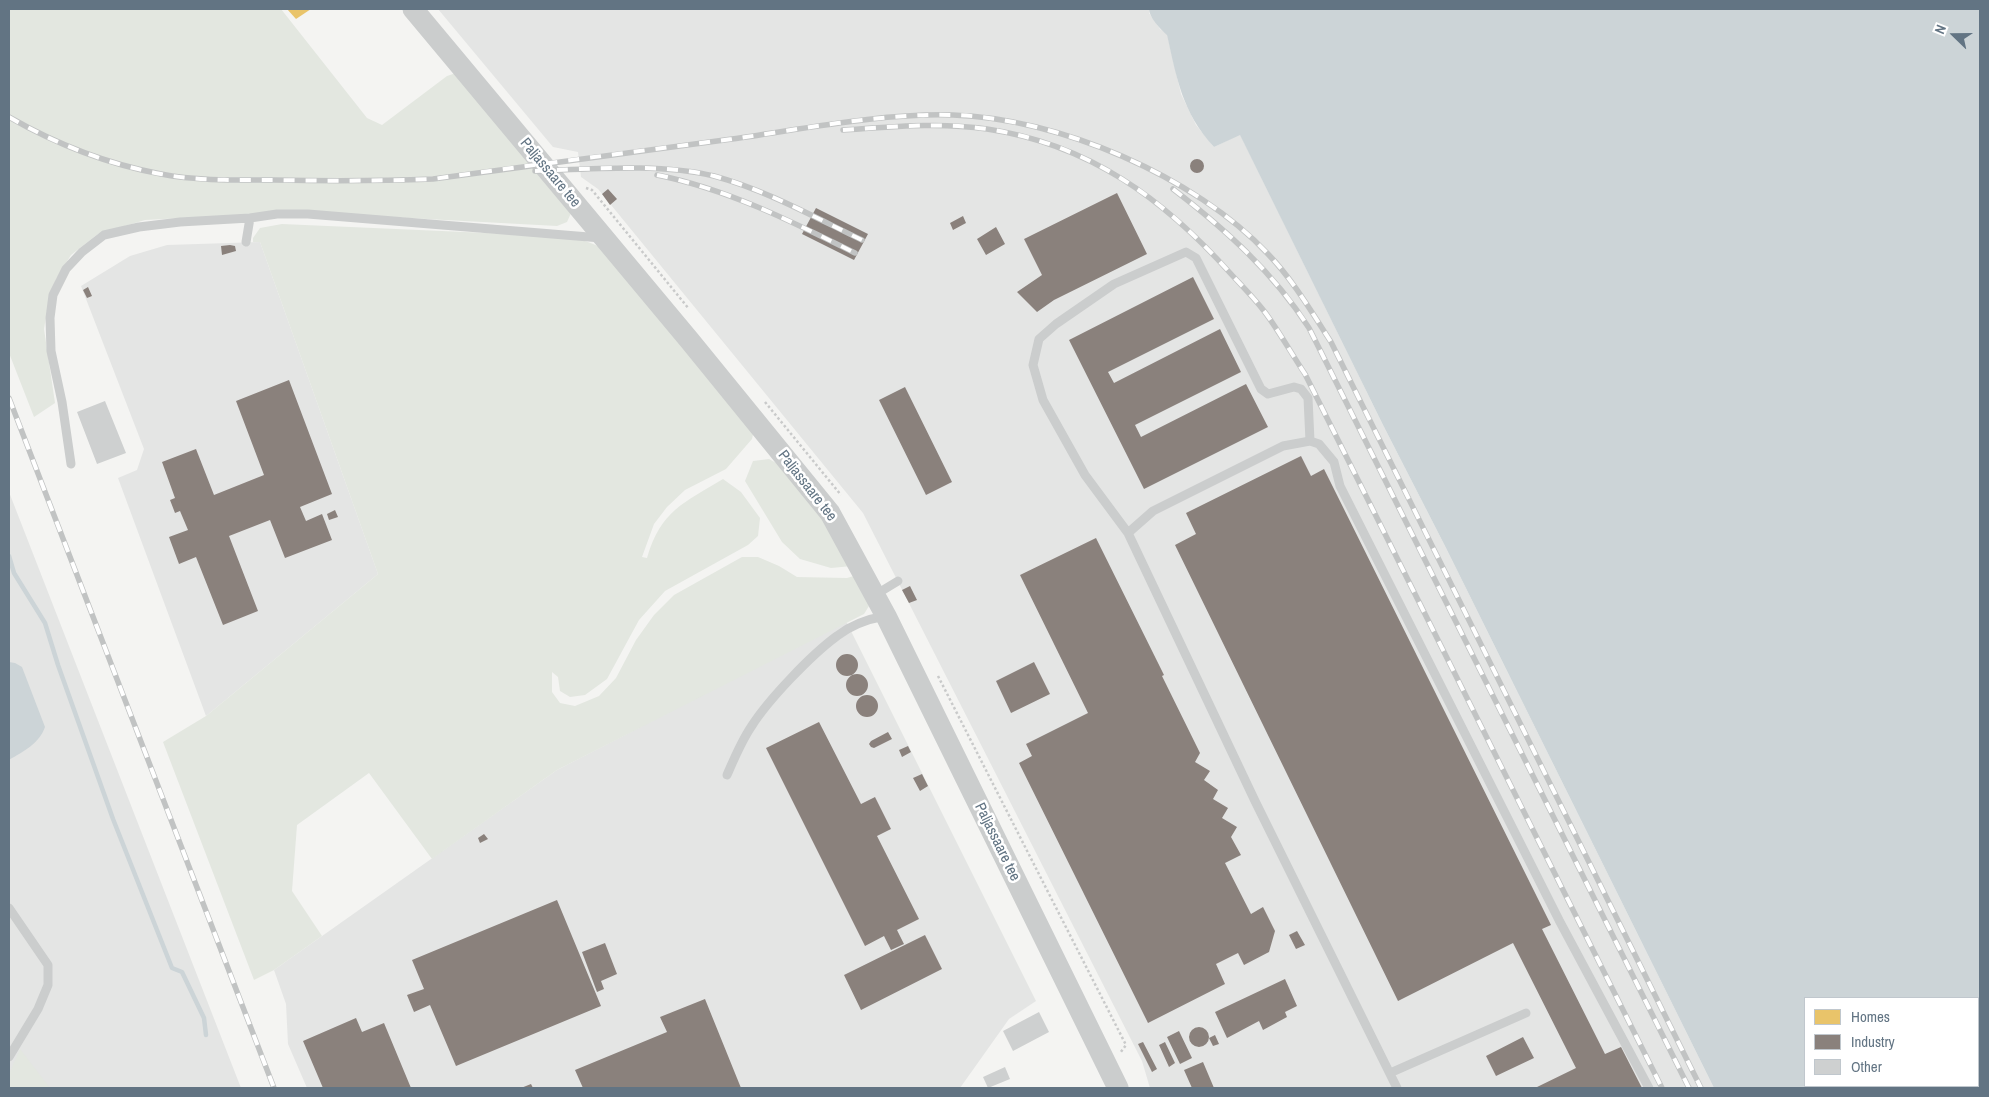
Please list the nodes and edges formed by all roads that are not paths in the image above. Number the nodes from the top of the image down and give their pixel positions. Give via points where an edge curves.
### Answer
1 (413, 9) edge
2 (250, 218) junction
3 (603, 238) junction
4 (246, 242) dead end
5 (1310, 441) junction
6 (71, 464) dead end
7 (1128, 533) junction
8 (898, 581) dead end
9 (875, 595) junction
10 (886, 616) junction
11 (726, 775) dead end
12 (9, 908) edge
13 (1526, 1013) dead end
14 (9, 1057) edge
15 (1390, 1073) junction
16 (1118, 1088) edge
17 (1397, 1088) edge
18 (1649, 1088) edge

1 - 3 street, Paljassaare tee
2 - 3 lane via 308,214
2 - 4 lane
2 - 6 lane via 139,227 104,236 66,269 53,295 50,318 51,351
3 - 9 street, Paljassaare tee via 830,512
5 - 7 lane via 1283,446 1153,512
5 - 7 lane via 1308,398 1301,388 1268,394 1262,389 1196,258 1186,252 1114,284 1040,339 1033,365 1043,400 1085,474
5 - 18 lane via 1319,444 1334,462 1340,486 1559,920
7 - 15 lane via 1255,801
8 - 9 lane
9 - 10 street, Paljassaare tee
10 - 11 lane via 866,619 837,635 806,664 751,726
10 - 16 street, Paljassaare tee
12 - 14 lane via 48,965 48,985 38,1009
13 - 15 lane
15 - 17 lane

